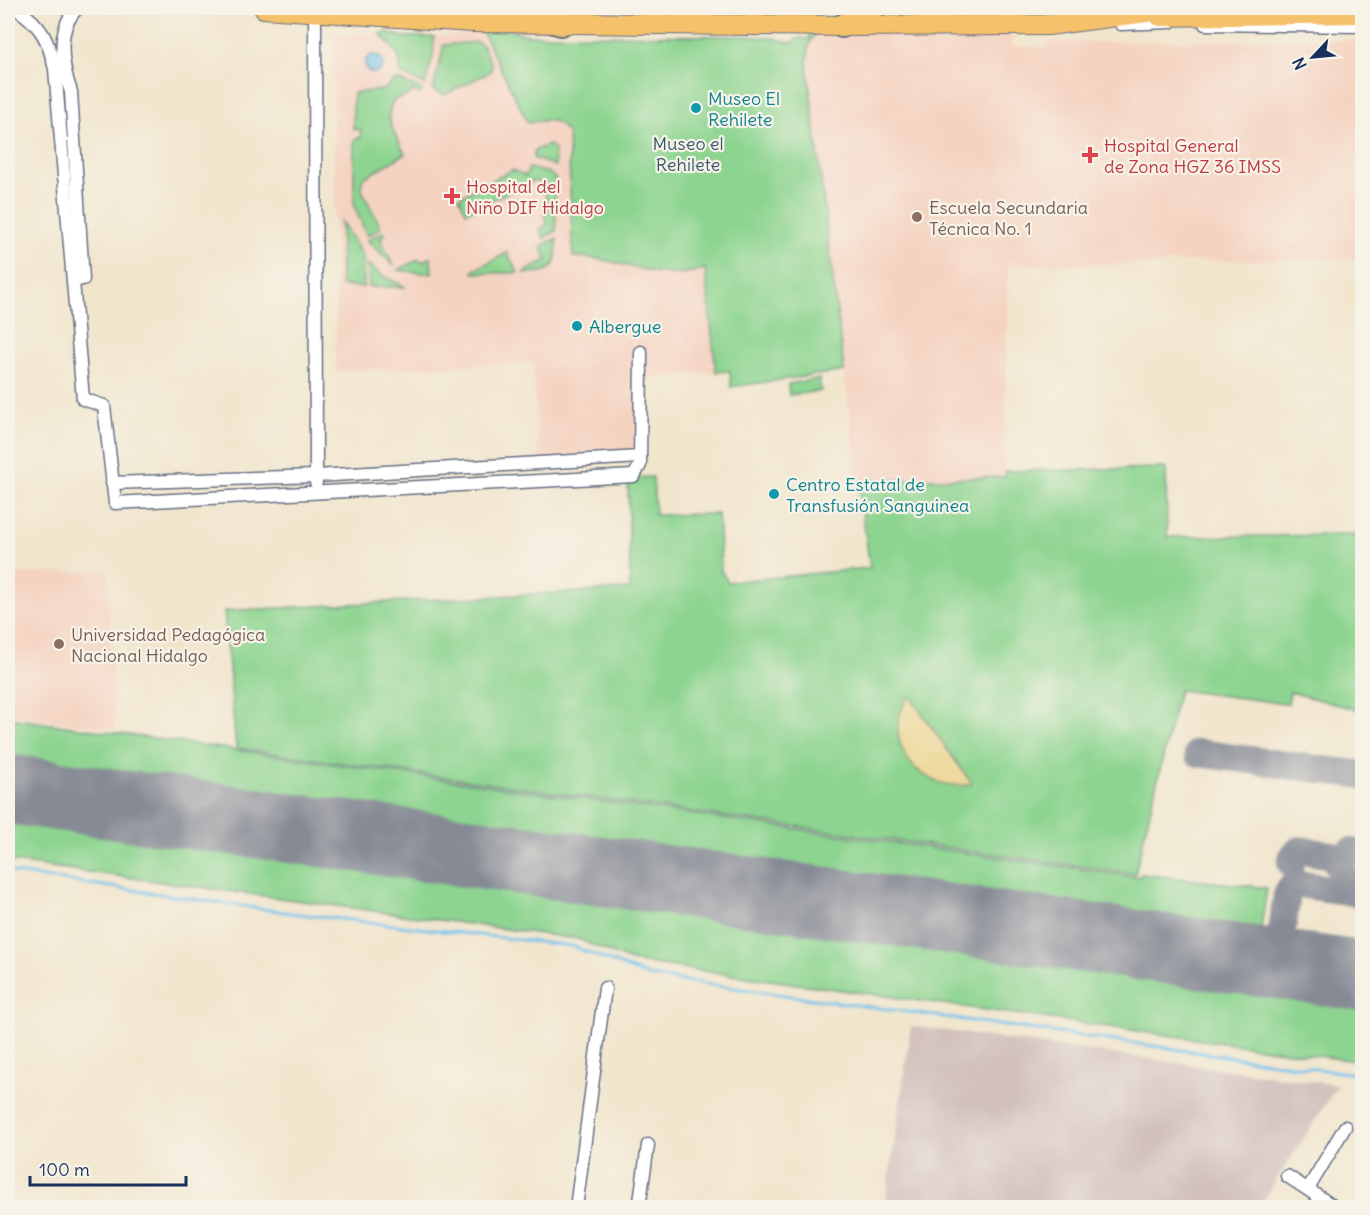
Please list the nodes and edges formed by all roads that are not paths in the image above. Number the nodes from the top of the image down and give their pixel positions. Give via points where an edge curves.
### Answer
1 (16, 8) edge
2 (78, 8) edge
3 (264, 8) edge
4 (503, 8) edge
5 (873, 8) edge
6 (1176, 8) edge
7 (315, 12) junction
8 (1362, 13) edge
9 (1125, 16) junction
10 (561, 24) junction
11 (1048, 25) junction
12 (1362, 26) edge
13 (842, 27) junction
14 (79, 280) junction
15 (641, 352) dead end
16 (640, 457) junction
17 (432, 469) junction
18 (316, 476) junction
19 (112, 483) junction
20 (431, 486) junction
21 (316, 493) junction
22 (605, 988) dead end
23 (1345, 1127) dead end
24 (648, 1145) dead end
25 (1287, 1176) dead end
26 (1308, 1189) junction
27 (578, 1208) edge
28 (587, 1208) edge
29 (639, 1208) edge
30 (1336, 1208) edge

1 - 14 street via 33,20 48,41 56,69
2 - 14 street via 71,14 62,50 71,92
3 - 7 main road
4 - 10 highway
5 - 13 highway
6 - 9 main road
7 - 10 main road
7 - 18 street
8 - 9 main road
9 - 11 main road
10 - 13 main road
11 - 12 street via 1174,22
11 - 13 main road
14 - 19 street via 83,399 104,406
15 - 16 street
16 - 17 street
16 - 20 street via 634,476
17 - 18 street
17 - 20 street
18 - 19 street
18 - 21 street
19 - 21 street via 115,503
20 - 21 street
22 - 27 street
23 - 26 street
24 - 29 street
25 - 26 street
26 - 30 street
27 - 28 street

